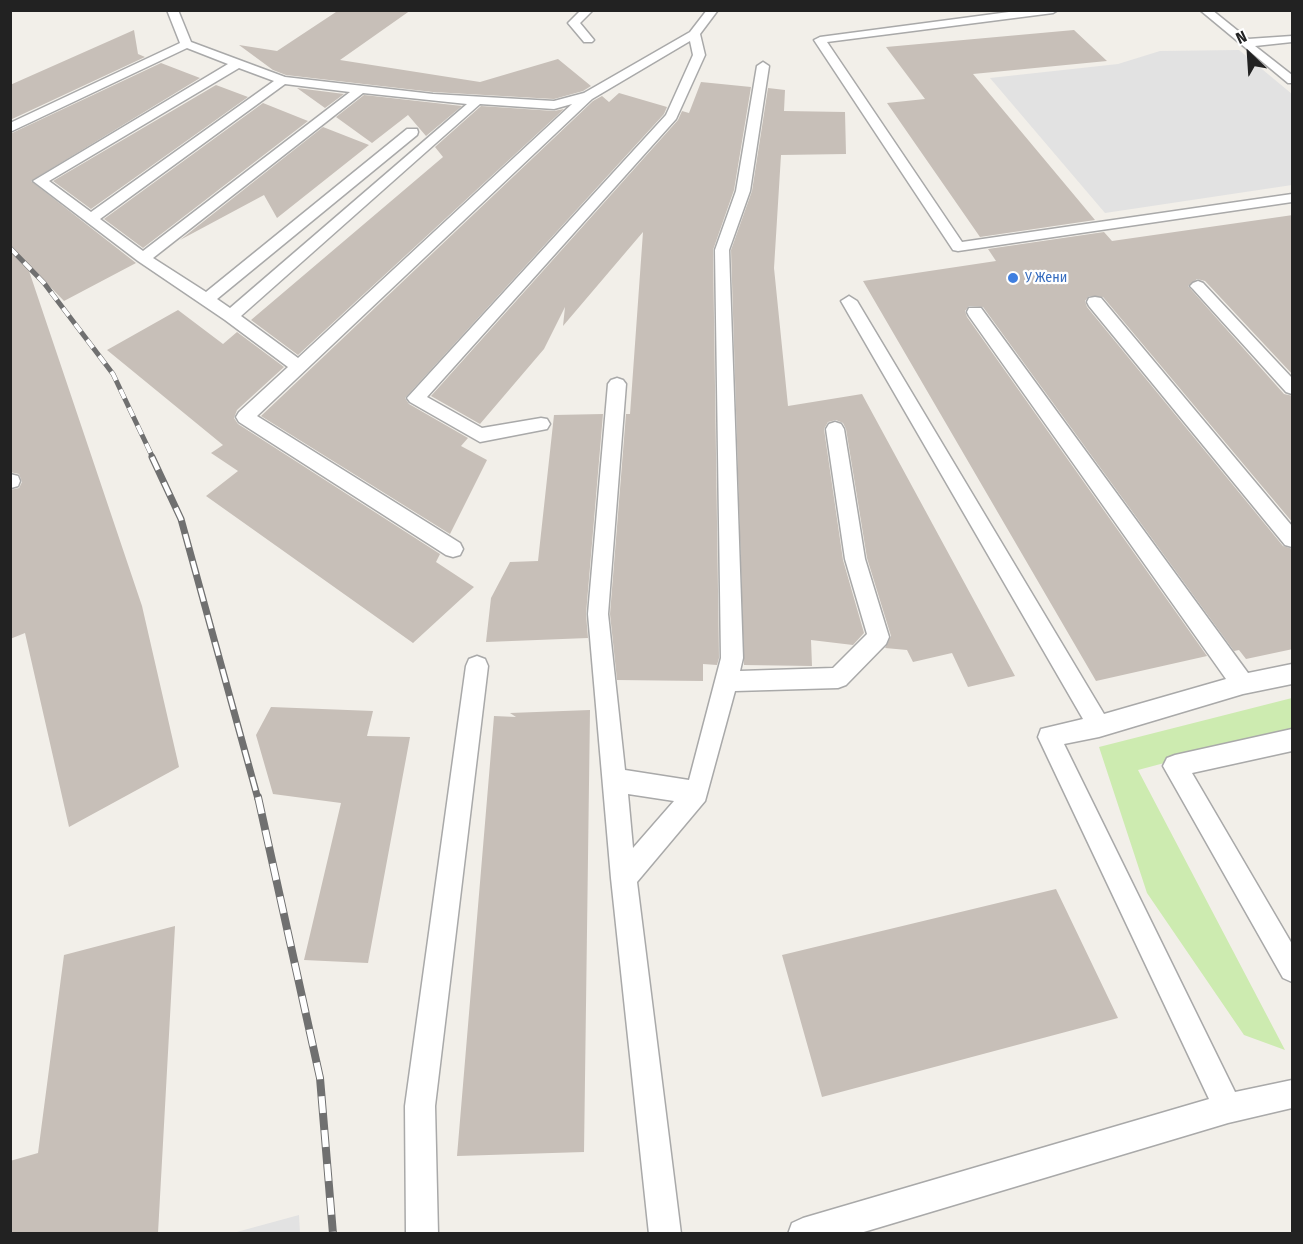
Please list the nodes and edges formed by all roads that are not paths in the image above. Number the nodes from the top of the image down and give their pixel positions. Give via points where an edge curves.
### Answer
1 (172, 10) edge
2 (588, 10) edge
3 (713, 10) edge
4 (1053, 10) edge
5 (1205, 10) edge
6 (693, 34) junction
7 (1293, 39) edge
8 (588, 40) dead end
9 (186, 44) junction
10 (1245, 44) junction
11 (238, 63) junction
12 (763, 66) dead end
13 (283, 80) junction
14 (1293, 80) edge
15 (361, 89) junction
16 (588, 96) junction
17 (477, 101) junction
18 (10, 128) edge
19 (412, 132) dead end
20 (1293, 198) edge
21 (91, 219) junction
22 (142, 258) junction
23 (1198, 286) dead end
24 (206, 300) junction
25 (849, 301) dead end
26 (1095, 303) dead end
27 (975, 312) dead end
28 (231, 316) junction
29 (299, 367) junction
30 (617, 384) dead end
31 (1293, 388) edge
32 (541, 424) dead end
33 (835, 429) dead end
34 (1293, 539) edge
35 (453, 549) dead end
36 (477, 666) dead end
37 (1293, 674) edge
38 (726, 681) junction
39 (1243, 684) junction
40 (1099, 726) junction
41 (1293, 740) edge
42 (614, 780) junction
43 (697, 793) junction
44 (624, 878) junction
45 (1293, 969) edge
46 (1293, 1094) edge
47 (1228, 1108) junction
48 (422, 1233) edge
49 (665, 1233) edge
50 (803, 1233) edge

1 - 9 lane
2 - 8 lane via 574,23
3 - 6 lane
4 - 20 lane via 820,40 958,248
5 - 10 lane
6 - 16 lane
6 - 32 lane via 699,55 672,116 416,398 480,435
7 - 10 lane
9 - 11 lane
9 - 18 lane
10 - 14 lane
11 - 13 lane
11 - 21 lane via 40,181
12 - 38 lane via 743,191 722,250 732,658
13 - 15 lane
13 - 21 lane
15 - 17 lane
15 - 22 lane
16 - 17 lane via 554,105
16 - 29 lane
17 - 28 lane
19 - 24 lane
21 - 22 lane
22 - 24 lane
23 - 31 lane
24 - 28 lane
25 - 40 lane
26 - 34 lane
27 - 39 lane
28 - 29 lane
29 - 35 lane via 245,417
30 - 42 lane via 598,614
33 - 38 lane via 855,559 878,638 838,678
36 - 48 lane via 420,1106
37 - 39 lane
38 - 43 lane
39 - 40 lane
40 - 47 lane via 1049,737
41 - 45 lane via 1175,766
42 - 43 lane
42 - 44 lane
43 - 44 lane
44 - 49 lane
46 - 47 lane
47 - 50 lane

